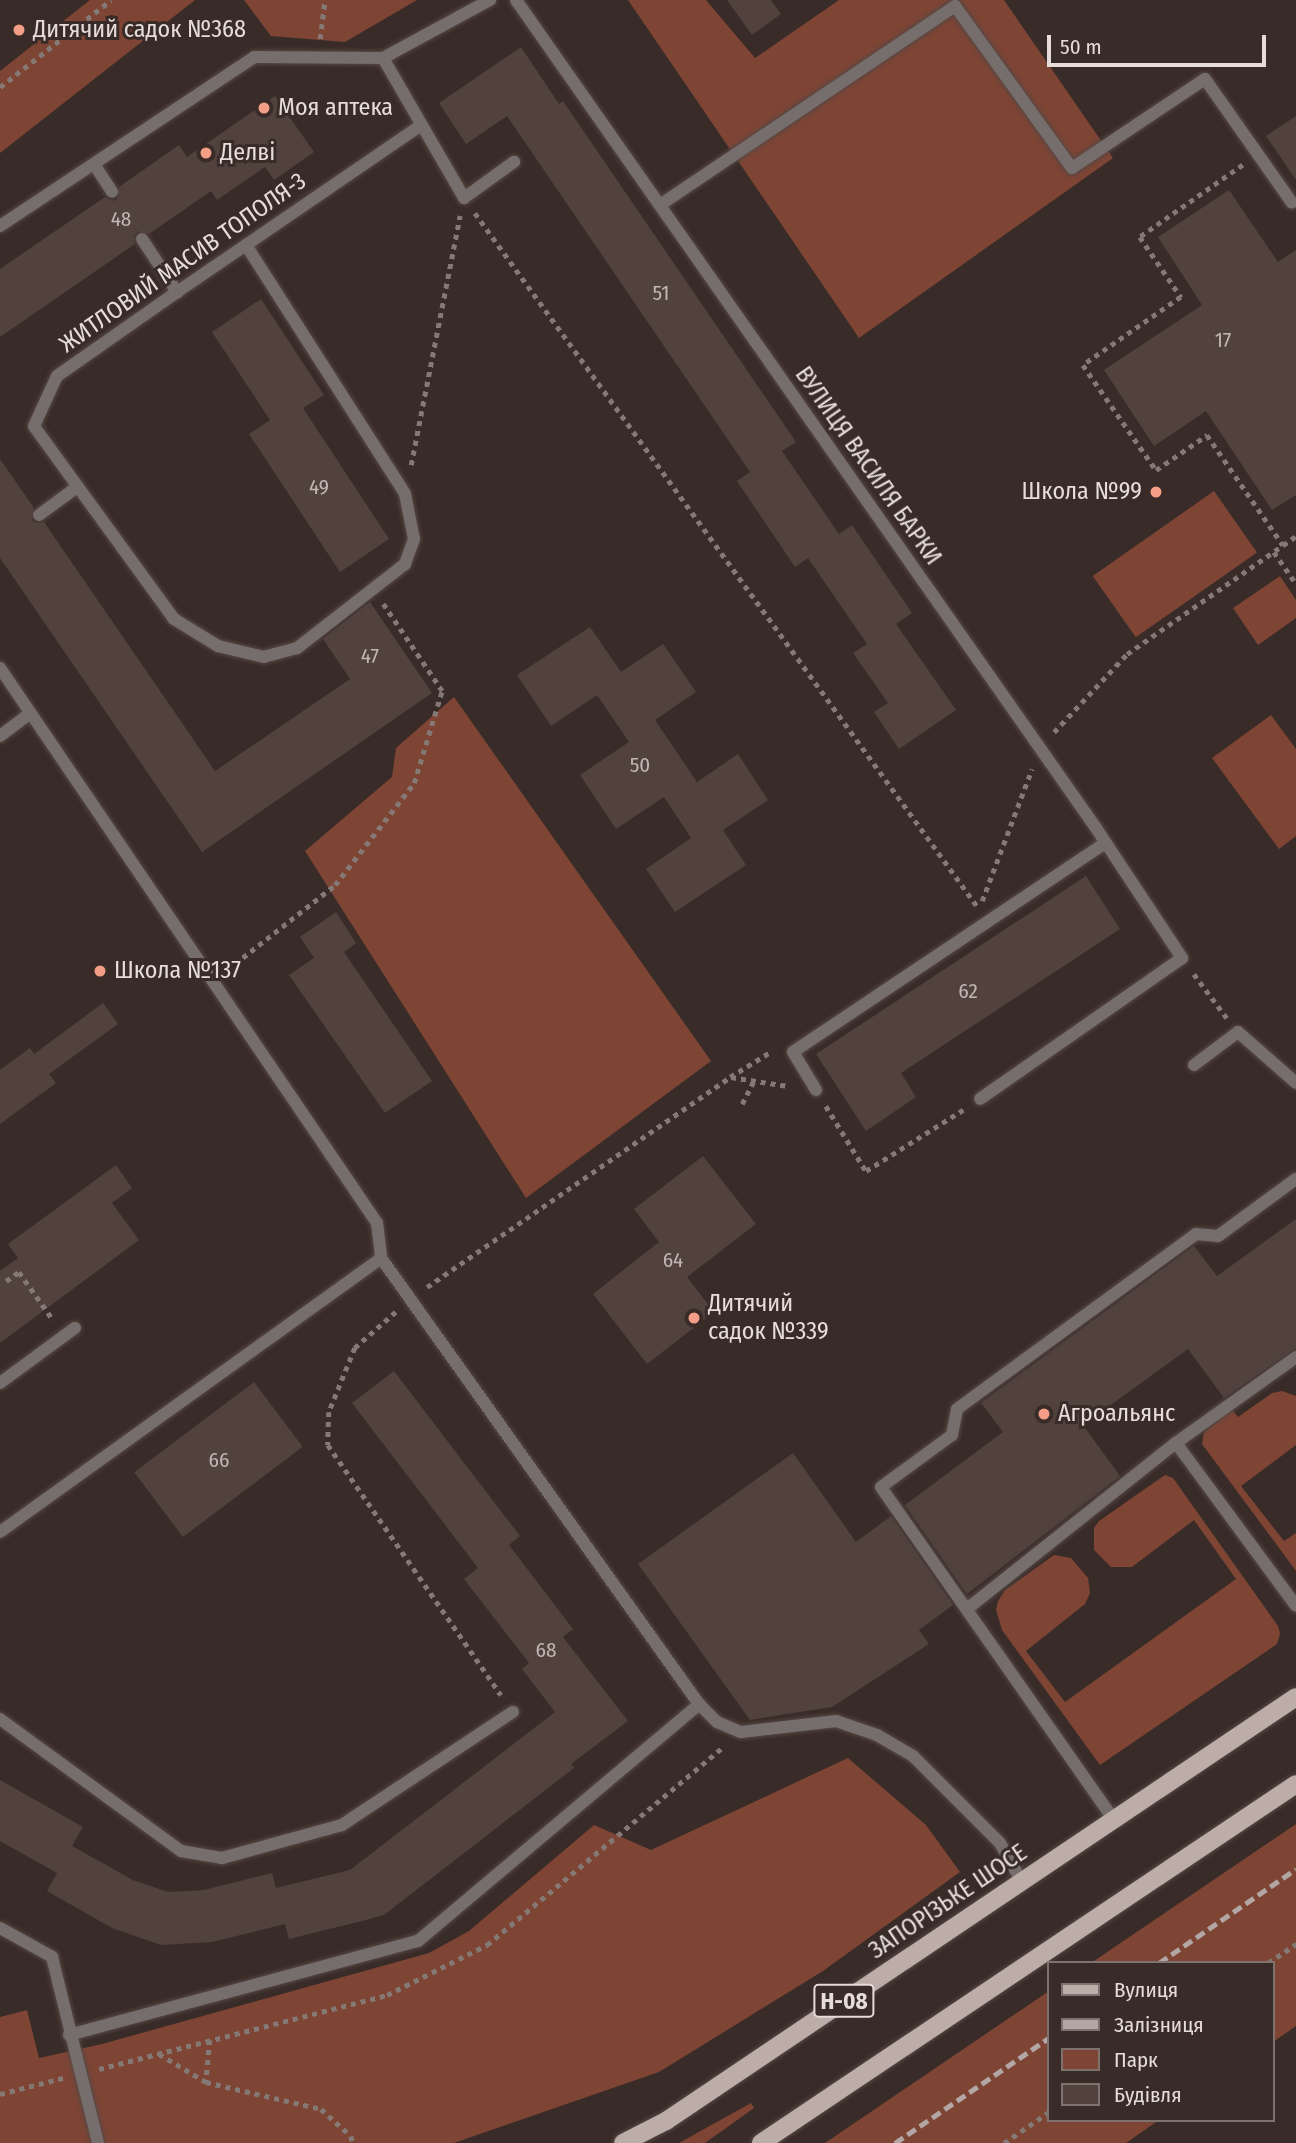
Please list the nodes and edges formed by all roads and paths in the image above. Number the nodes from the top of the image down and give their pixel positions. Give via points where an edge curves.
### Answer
1 (111, 0) edge
2 (325, 0) edge
3 (490, 0) edge
4 (516, 0) edge
5 (318, 57) junction
6 (383, 58) junction
7 (0, 87) edge
8 (421, 125) junction
9 (1258, 155) junction
10 (514, 162) dead end
11 (94, 164) junction
12 (112, 192) dead end
13 (464, 198) junction
14 (1292, 203) dead end
15 (660, 205) junction
16 (0, 226) edge
17 (142, 239) dead end
18 (246, 245) junction
19 (177, 292) junction
20 (77, 487) junction
21 (405, 494) junction
22 (39, 515) dead end
23 (1296, 536) edge
24 (1283, 545) junction
25 (1274, 552) junction
26 (1296, 584) edge
27 (373, 589) junction
28 (0, 668) edge
29 (30, 713) junction
30 (0, 736) edge
31 (1039, 748) junction
32 (1105, 843) junction
33 (990, 901) dead end
34 (979, 909) junction
35 (968, 917) dead end
36 (1182, 958) junction
37 (212, 981) junction
38 (1238, 1032) junction
39 (784, 1044) dead end
40 (1194, 1065) dead end
41 (730, 1077) junction
42 (754, 1080) junction
43 (1296, 1083) edge
44 (816, 1090) junction
45 (981, 1099) joint
46 (742, 1104) dead end
47 (1296, 1179) edge
48 (381, 1258) junction
49 (6, 1281) dead end
50 (410, 1299) junction
51 (70, 1332) joint
52 (1296, 1357) edge
53 (0, 1383) edge
54 (1176, 1443) junction
55 (0, 1532) edge
56 (1296, 1606) edge
57 (967, 1609) junction
58 (1296, 1696) edge
59 (699, 1704) junction
60 (513, 1712) joint
61 (0, 1719) edge
62 (1296, 1784) edge
63 (1114, 1820) junction
64 (1022, 1882) junction
65 (0, 1928) edge
66 (1296, 1944) edge
67 (1271, 1961) edge
68 (69, 2035) junction
69 (210, 2040) dead end
70 (158, 2054) dead end
71 (206, 2082) junction
72 (1048, 2113) edge
73 (98, 2143) edge
74 (353, 2143) edge
75 (623, 2143) edge
76 (761, 2143) edge
77 (1004, 2143) edge

1 - 7 path
2 - 5 path
3 - 6 lane
4 - 15 lane, ВУЛИЦЯ ВАСИЛЯ БАРКИ
5 - 6 lane
5 - 11 lane via 254,57
6 - 8 lane
8 - 13 lane
8 - 18 lane, ЖИТЛОВИЙ МАСИВ ТОПОЛЯ-3
9 - 14 lane
9 - 15 lane via 1205,79 1072,168 955,6
9 - 24 path via 1140,237 1181,297 1083,365 1156,471 1207,435
10 - 13 lane
11 - 12 lane
11 - 16 lane
13 - 21 path
13 - 34 path
15 - 31 lane, ВУЛИЦЯ ВАСИЛЯ БАРКИ
17 - 19 lane
18 - 19 lane, ЖИТЛОВИЙ МАСИВ ТОПОЛЯ-3
18 - 21 lane
19 - 20 lane, ЖИТЛОВИЙ МАСИВ ТОПОЛЯ-3 via 57,376 34,426
20 - 22 lane
20 - 27 lane, ЖИТЛОВИЙ МАСИВ ТОПОЛЯ-3 via 174,619 218,646 264,657 296,648
21 - 27 lane via 414,539 405,564
23 - 24 path
24 - 25 path
25 - 26 path
25 - 31 path via 1127,654
27 - 37 path via 442,691 414,783 335,885
28 - 29 lane
29 - 30 lane
29 - 37 lane
31 - 32 lane, ВУЛИЦЯ ВАСИЛЯ БАРКИ
31 - 34 path
32 - 36 lane, ВУЛИЦЯ ВАСИЛЯ БАРКИ
32 - 44 lane via 793,1052
33 - 34 path
34 - 35 path
36 - 38 path
36 - 45 lane
37 - 48 lane via 377,1223
38 - 40 lane
38 - 43 lane
39 - 41 path
41 - 42 path
41 - 50 path
42 - 44 path
42 - 46 path
44 - 45 path via 866,1171
47 - 57 lane via 1218,1236 1196,1234 957,1409 952,1435 881,1487
48 - 50 lane
48 - 55 lane
49 - 51 path via 19,1272
50 - 59 lane
50 - 60 path via 355,1348 329,1412 327,1445
51 - 53 lane
52 - 54 lane
54 - 56 lane
54 - 57 lane
57 - 63 lane
58 - 63 main road, ЗАПОРІЗЬКЕ ШОСЕ / Н-08
59 - 64 lane via 717,1722 741,1732 836,1721 877,1735 913,1756 1000,1843
59 - 68 lane via 418,1941
60 - 61 lane via 342,1825 222,1857 181,1851
62 - 76 main road
63 - 64 main road, ЗАПОРІЗЬКЕ ШОСЕ / Н-08
64 - 75 main road, ЗАПОРІЗЬКЕ ШОСЕ / Н-08 via 666,2121
65 - 68 lane via 52,1957
66 - 67 path
68 - 73 lane
69 - 71 path
70 - 71 path
71 - 74 path via 321,2109
72 - 77 path

